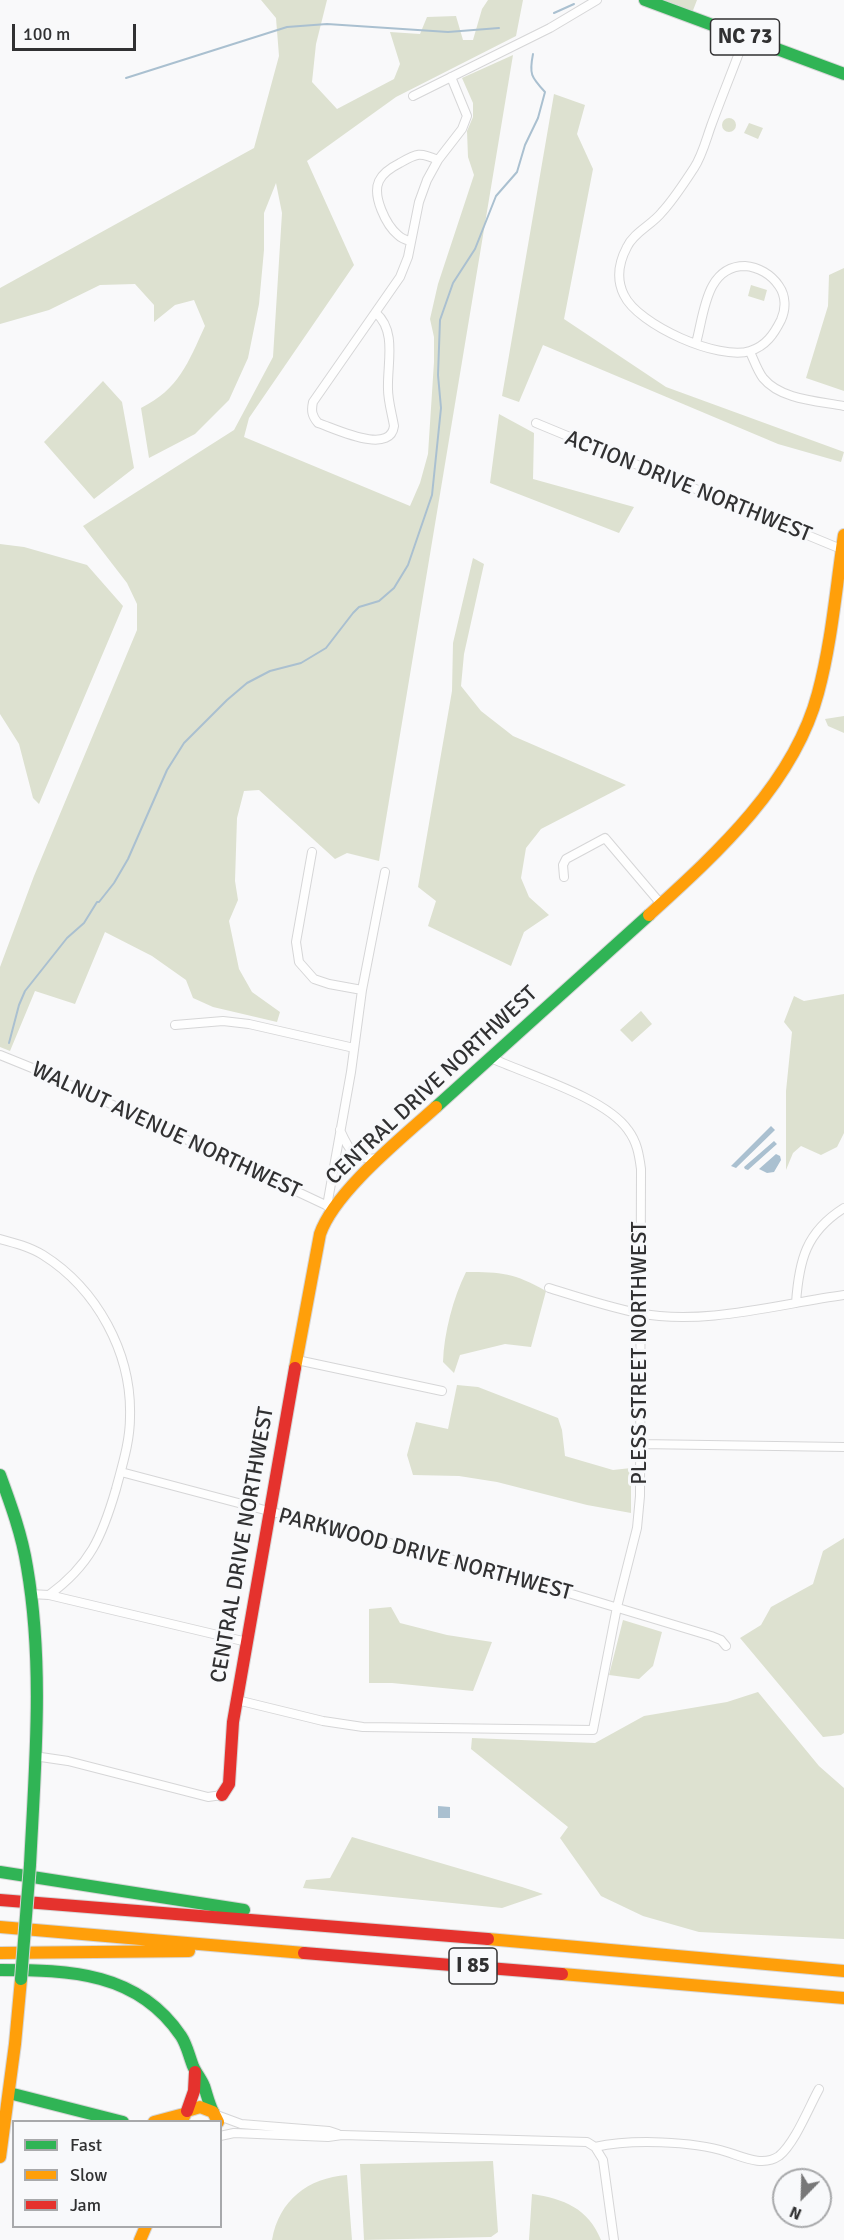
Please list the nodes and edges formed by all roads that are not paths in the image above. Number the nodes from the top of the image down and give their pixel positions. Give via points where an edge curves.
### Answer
1 (597, 0) edge
2 (645, 0) edge
3 (745, 37) junction
4 (844, 74) edge
5 (451, 77) junction
6 (413, 96) dead end
7 (438, 160) junction
8 (410, 241) junction
9 (376, 313) junction
10 (696, 343) junction
11 (750, 352) junction
12 (844, 406) edge
13 (536, 423) dead end
14 (844, 535) edge
15 (842, 549) junction
16 (312, 852) dead end
17 (384, 872) dead end
18 (564, 877) dead end
19 (661, 904) junction
20 (362, 990) junction
21 (175, 1025) dead end
22 (354, 1048) junction
23 (0, 1055) edge
24 (492, 1058) junction
25 (340, 1130) junction
26 (381, 1158) junction
27 (329, 1207) junction
28 (844, 1208) edge
29 (0, 1239) edge
30 (549, 1288) dead end
31 (844, 1295) edge
32 (796, 1303) junction
33 (639, 1313) junction
34 (297, 1360) junction
35 (442, 1391) dead end
36 (639, 1444) junction
37 (844, 1447) edge
38 (121, 1472) junction
39 (0, 1475) edge
40 (270, 1513) junction
41 (41, 1594) junction
42 (617, 1607) junction
43 (247, 1641) junction
44 (726, 1646) dead end
45 (237, 1700) junction
46 (34, 1756) junction
47 (222, 1795) joint
48 (0, 1872) edge
49 (0, 1900) edge
50 (0, 1927) edge
51 (366, 1928) junction
52 (285, 1950) junction
53 (0, 1953) edge
54 (0, 1970) edge
55 (844, 1971) edge
56 (844, 1998) edge
57 (195, 2070) junction
58 (819, 2089) dead end
59 (9, 2093) junction
60 (184, 2115) edge
61 (215, 2116) edge
62 (119, 2120) edge
63 (159, 2120) edge
64 (342, 2135) junction
65 (222, 2136) edge
66 (595, 2147) junction
67 (0, 2157) edge
68 (614, 2240) edge

1 - 5 street
2 - 3 main road, NC 73
3 - 4 main road, NC 73
3 - 10 street via 694,168 662,213 627,246 619,273 623,294 633,308 668,332
5 - 6 street
5 - 7 street via 467,116
7 - 8 street via 419,202
7 - 8 street via 423,153 414,155 386,171 377,184 376,192 390,226
8 - 9 street via 405,266
9 - 9 street via 313,402 311,411 318,423 369,440 388,437 394,426 388,390 389,330
10 - 11 street via 730,354
10 - 11 street via 709,290 728,270 747,266 770,275 785,302 775,332
11 - 12 street via 759,373 771,386 802,398
13 - 15 street, ACTION DRIVE NORTHWEST
14 - 15 main road, CENTRAL DRIVE NORTHWEST
15 - 19 main road, CENTRAL DRIVE NORTHWEST via 817,694 793,751 774,785 738,831
16 - 20 street via 296,942 299,962 314,979
17 - 20 street
18 - 19 street via 566,859 605,838
19 - 24 main road, CENTRAL DRIVE NORTHWEST
20 - 22 street
21 - 22 street via 223,1021 249,1024
22 - 25 street
23 - 27 street, WALNUT AVENUE NORTHWEST
24 - 26 main road, CENTRAL DRIVE NORTHWEST
24 - 33 street, PLESS STREET NORTHWEST via 595,1103 612,1113 629,1131 639,1152 640,1169
25 - 26 street via 356,1155 368,1160
25 - 27 street
26 - 27 main road, CENTRAL DRIVE NORTHWEST
27 - 34 main road, CENTRAL DRIVE NORTHWEST via 320,1234
28 - 32 street via 809,1239 801,1262
29 - 38 street via 42,1254 69,1274 110,1328 128,1387 130,1416
30 - 33 street
31 - 32 street
32 - 33 street via 713,1314
33 - 36 street, PLESS STREET NORTHWEST
34 - 35 street
34 - 40 main road, CENTRAL DRIVE NORTHWEST
36 - 37 street
36 - 42 street, PLESS STREET NORTHWEST via 638,1528
38 - 40 street, PARKWOOD DRIVE NORTHWEST
38 - 41 street via 100,1538 74,1574
39 - 41 main road
40 - 42 street, PARKWOOD DRIVE NORTHWEST via 492,1570
40 - 43 main road, CENTRAL DRIVE NORTHWEST
41 - 43 street
41 - 46 main road
42 - 44 street, PARKWOOD DRIVE NORTHWEST via 711,1636
42 - 45 street, PLESS STREET NORTHWEST via 593,1730 363,1727
43 - 45 main road, CENTRAL DRIVE NORTHWEST
45 - 47 main road, CENTRAL DRIVE NORTHWEST via 229,1784
46 - 47 street via 208,1797
46 - 59 main road, bridge via 30,1865
48 - 51 main road
49 - 51 main road, I 85
50 - 52 main road, I 85
51 - 55 main road, I 85
52 - 53 main road
52 - 56 main road, I 85
54 - 57 main road via 92,1974 120,1984 169,2020 189,2051
57 - 60 main road via 194,2091
57 - 61 main road
58 - 66 street via 790,2142 773,2159 753,2161 714,2148 693,2146 619,2142
59 - 62 main road
59 - 67 main road
60 - 61 main road via 200,2107
60 - 63 main road
61 - 64 street via 241,2124
64 - 65 street
64 - 66 street via 587,2142
66 - 68 street via 603,2160

